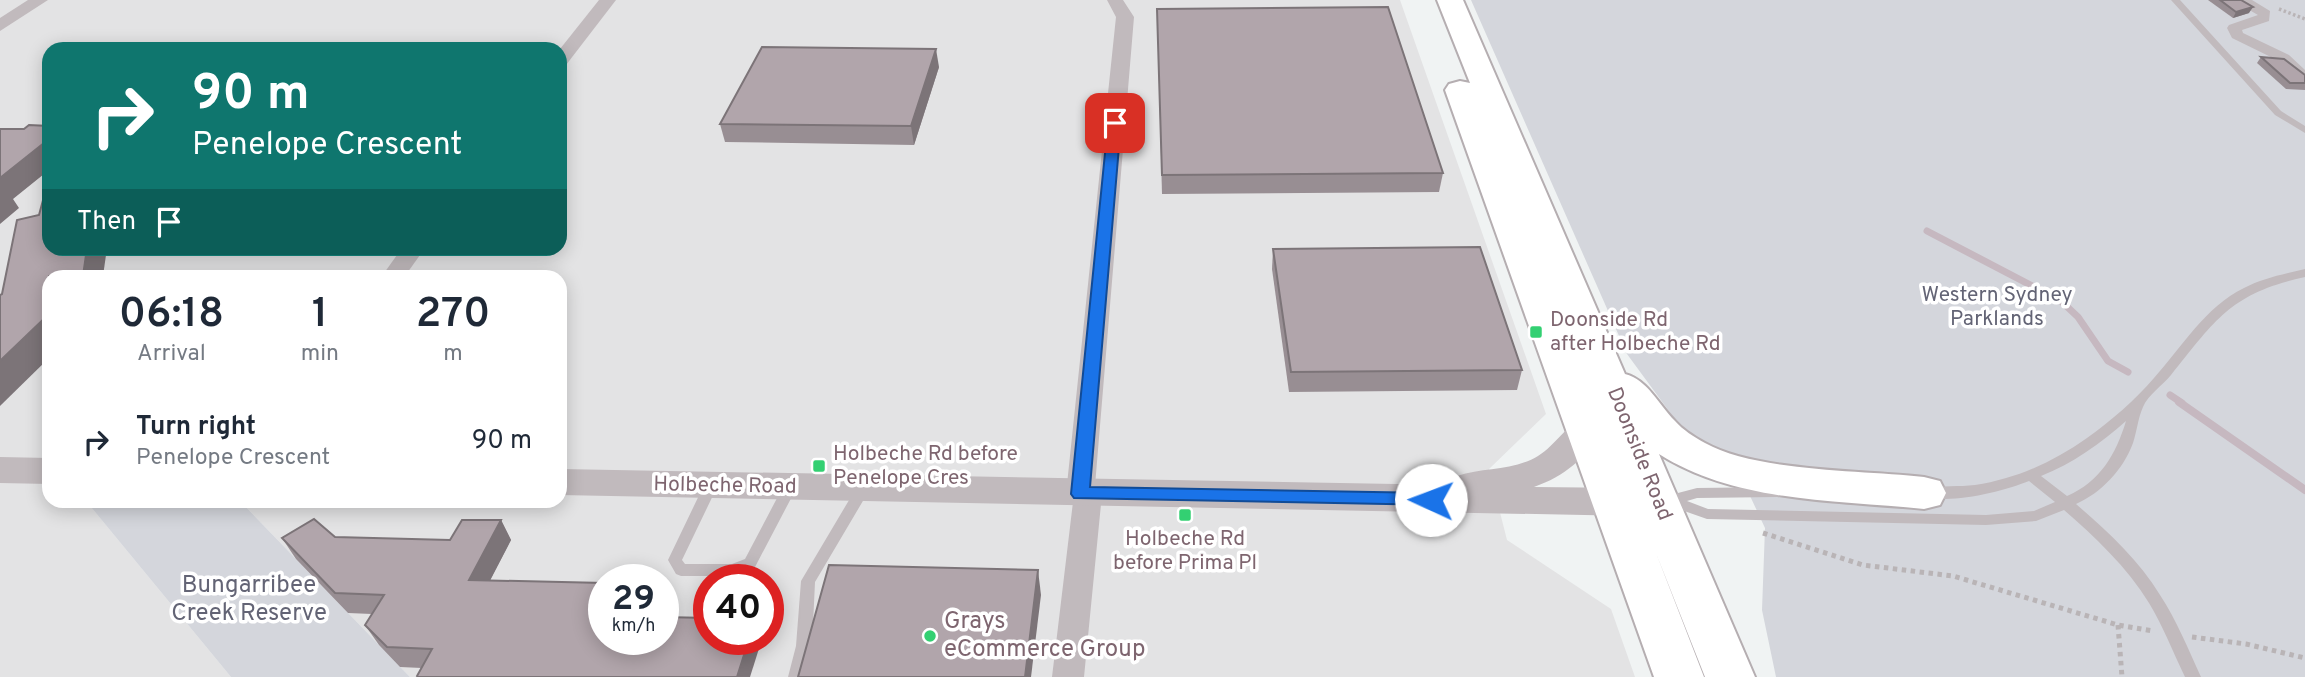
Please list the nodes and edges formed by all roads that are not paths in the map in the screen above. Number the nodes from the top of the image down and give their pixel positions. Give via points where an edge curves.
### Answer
1 (40, 0) edge
2 (608, 0) edge
3 (1115, 0) edge
4 (1425, 0) edge
5 (1450, 0) edge
6 (2175, 0) edge
7 (2239, 0) edge
8 (0, 26) edge
9 (567, 52) edge
10 (2305, 78) edge
11 (2305, 130) edge
12 (2305, 273) edge
13 (1601, 360) junction
14 (2138, 403) junction
15 (1585, 430) junction
16 (0, 470) edge
17 (42, 471) edge
18 (2033, 477) junction
19 (567, 482) edge
20 (711, 485) junction
21 (790, 487) junction
22 (863, 489) junction
23 (1924, 493) junction
24 (1084, 494) junction
25 (1351, 498) junction
26 (1666, 502) junction
27 (1612, 503) junction
28 (2068, 503) junction
29 (796, 677) edge
30 (1068, 677) edge
31 (1679, 677) edge
32 (1730, 677) edge
33 (2193, 677) edge

1 - 8 street
2 - 9 street
3 - 24 street via 1125,17
4 - 15 main road, Doonside Road
5 - 13 main road, Doonside Road
6 - 11 lane via 2278,113
7 - 10 street via 2265,14 2234,29 2236,35 2284,58
12 - 14 lane via 2235,295 2205,321
13 - 23 main road via 1661,433 1700,459 1740,471
13 - 26 main road, Doonside Road
14 - 18 lane via 2068,457
14 - 28 lane via 2125,446 2106,476 2086,495
15 - 25 street, Holbeche Road via 1562,460 1501,483 1410,485
15 - 27 main road, Doonside Road
16 - 17 street
18 - 23 lane via 1982,489
18 - 28 lane
19 - 20 street, Holbeche Road
20 - 21 street, Holbeche Road
20 - 21 lane via 676,560 681,569 733,570 750,563
21 - 22 street, Holbeche Road
22 - 24 street, Holbeche Road
22 - 29 lane via 808,580 804,646
23 - 26 lane via 1747,491 1697,493
24 - 25 street, Holbeche Road
24 - 30 street
25 - 27 street, Holbeche Road
26 - 27 street, Holbeche Road
26 - 28 lane via 1707,514 1986,520 2036,516
26 - 32 main road, Doonside Road
27 - 31 main road, Doonside Road
28 - 33 lane via 2112,545 2150,592

